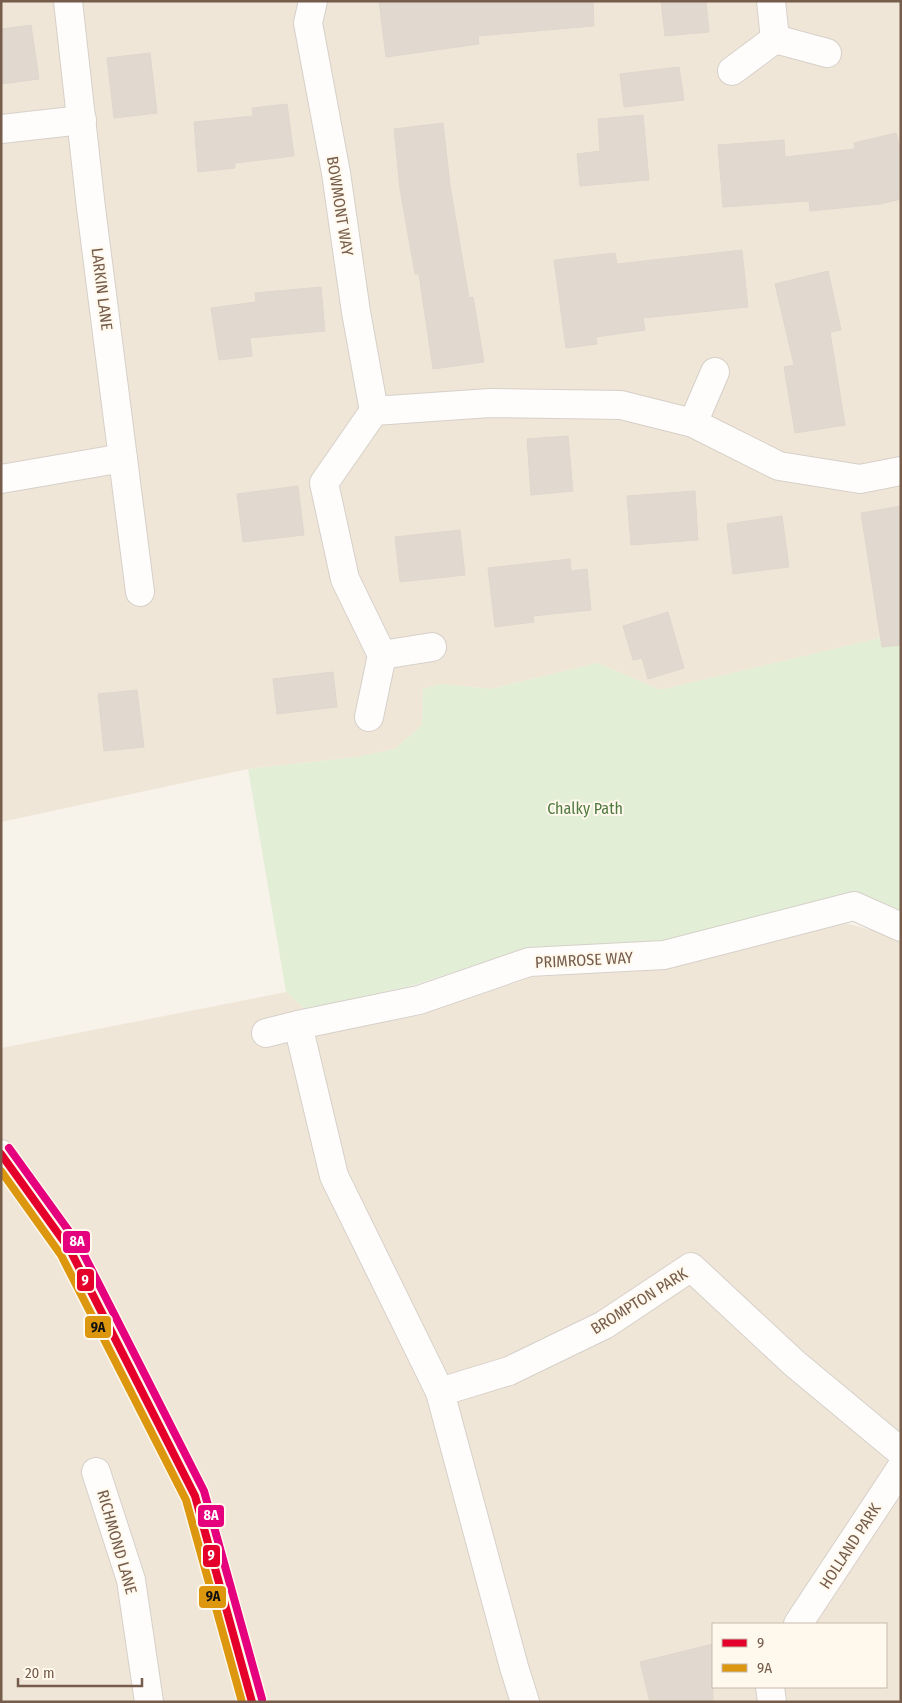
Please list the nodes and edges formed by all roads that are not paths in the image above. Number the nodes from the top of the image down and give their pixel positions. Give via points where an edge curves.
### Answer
1 (68, 1) edge
2 (313, 1) edge
3 (771, 1) edge
4 (775, 39) junction
5 (827, 53) dead end
6 (732, 72) dead end
7 (82, 120) junction
8 (1, 129) edge
9 (715, 372) dead end
10 (374, 411) junction
11 (694, 424) junction
12 (123, 458) junction
13 (901, 471) edge
14 (1, 479) edge
15 (140, 592) dead end
16 (432, 648) dead end
17 (382, 654) junction
18 (369, 717) dead end
19 (901, 927) edge
20 (298, 1024) junction
21 (266, 1033) dead end
22 (1, 1154) edge
23 (440, 1392) junction
24 (901, 1452) edge
25 (901, 1468) edge
26 (96, 1472) dead end
27 (799, 1623) edge
28 (770, 1688) edge
29 (149, 1702) edge
30 (252, 1702) edge
31 (525, 1702) edge
32 (772, 1702) edge

1 - 7 street, LARKIN LANE
2 - 10 street, BOWMONT WAY via 308,23
3 - 4 street
4 - 5 street
4 - 6 street
7 - 8 street
7 - 12 street, LARKIN LANE
9 - 11 street
10 - 11 street via 490,403 620,405
10 - 17 street via 324,483 346,579
11 - 13 street via 779,466 860,479
12 - 14 street
12 - 15 street, LARKIN LANE
16 - 17 street
17 - 18 street
19 - 20 street, PRIMROSE WAY via 854,906 664,955 529,962 419,1000
20 - 21 street, PRIMROSE WAY
20 - 23 street via 334,1176
22 - 30 street via 70,1250 195,1496
23 - 24 street, BROMPTON PARK via 509,1371 604,1325 691,1267 794,1363
23 - 31 street
25 - 27 street, HOLLAND PARK
26 - 29 street, RICHMOND LANE via 131,1580
28 - 32 street

